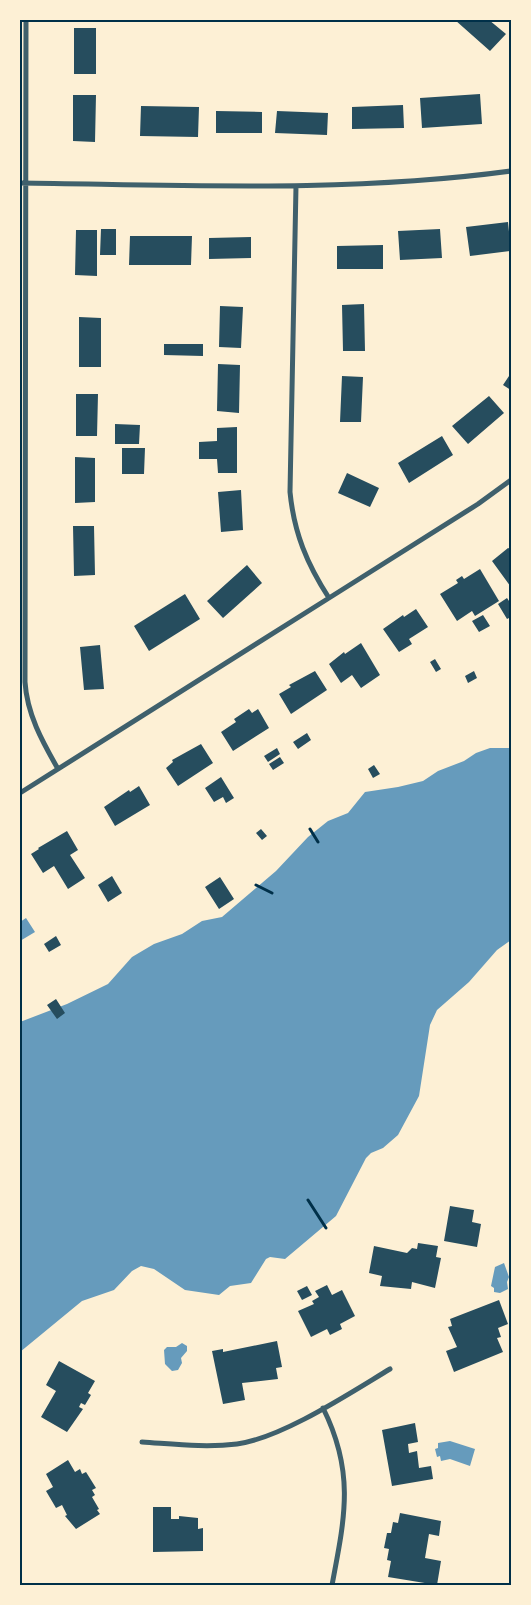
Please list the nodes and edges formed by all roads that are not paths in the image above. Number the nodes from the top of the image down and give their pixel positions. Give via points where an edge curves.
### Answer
1 (26, 20) edge
2 (511, 171) edge
3 (22, 183) edge
4 (296, 186) junction
5 (511, 480) edge
6 (329, 598) junction
7 (58, 768) junction
8 (20, 793) edge
9 (390, 1369) dead end
10 (323, 1408) junction
11 (142, 1442) dead end
12 (332, 1585) edge

1 - 3 street
2 - 4 street via 456,178
3 - 4 street
3 - 7 street via 25,682 27,706
4 - 6 street via 290,492 300,544
5 - 6 street
6 - 7 street
7 - 8 street
9 - 10 street
10 - 11 street via 264,1437 238,1444
10 - 12 street via 338,1442 346,1483 341,1538

